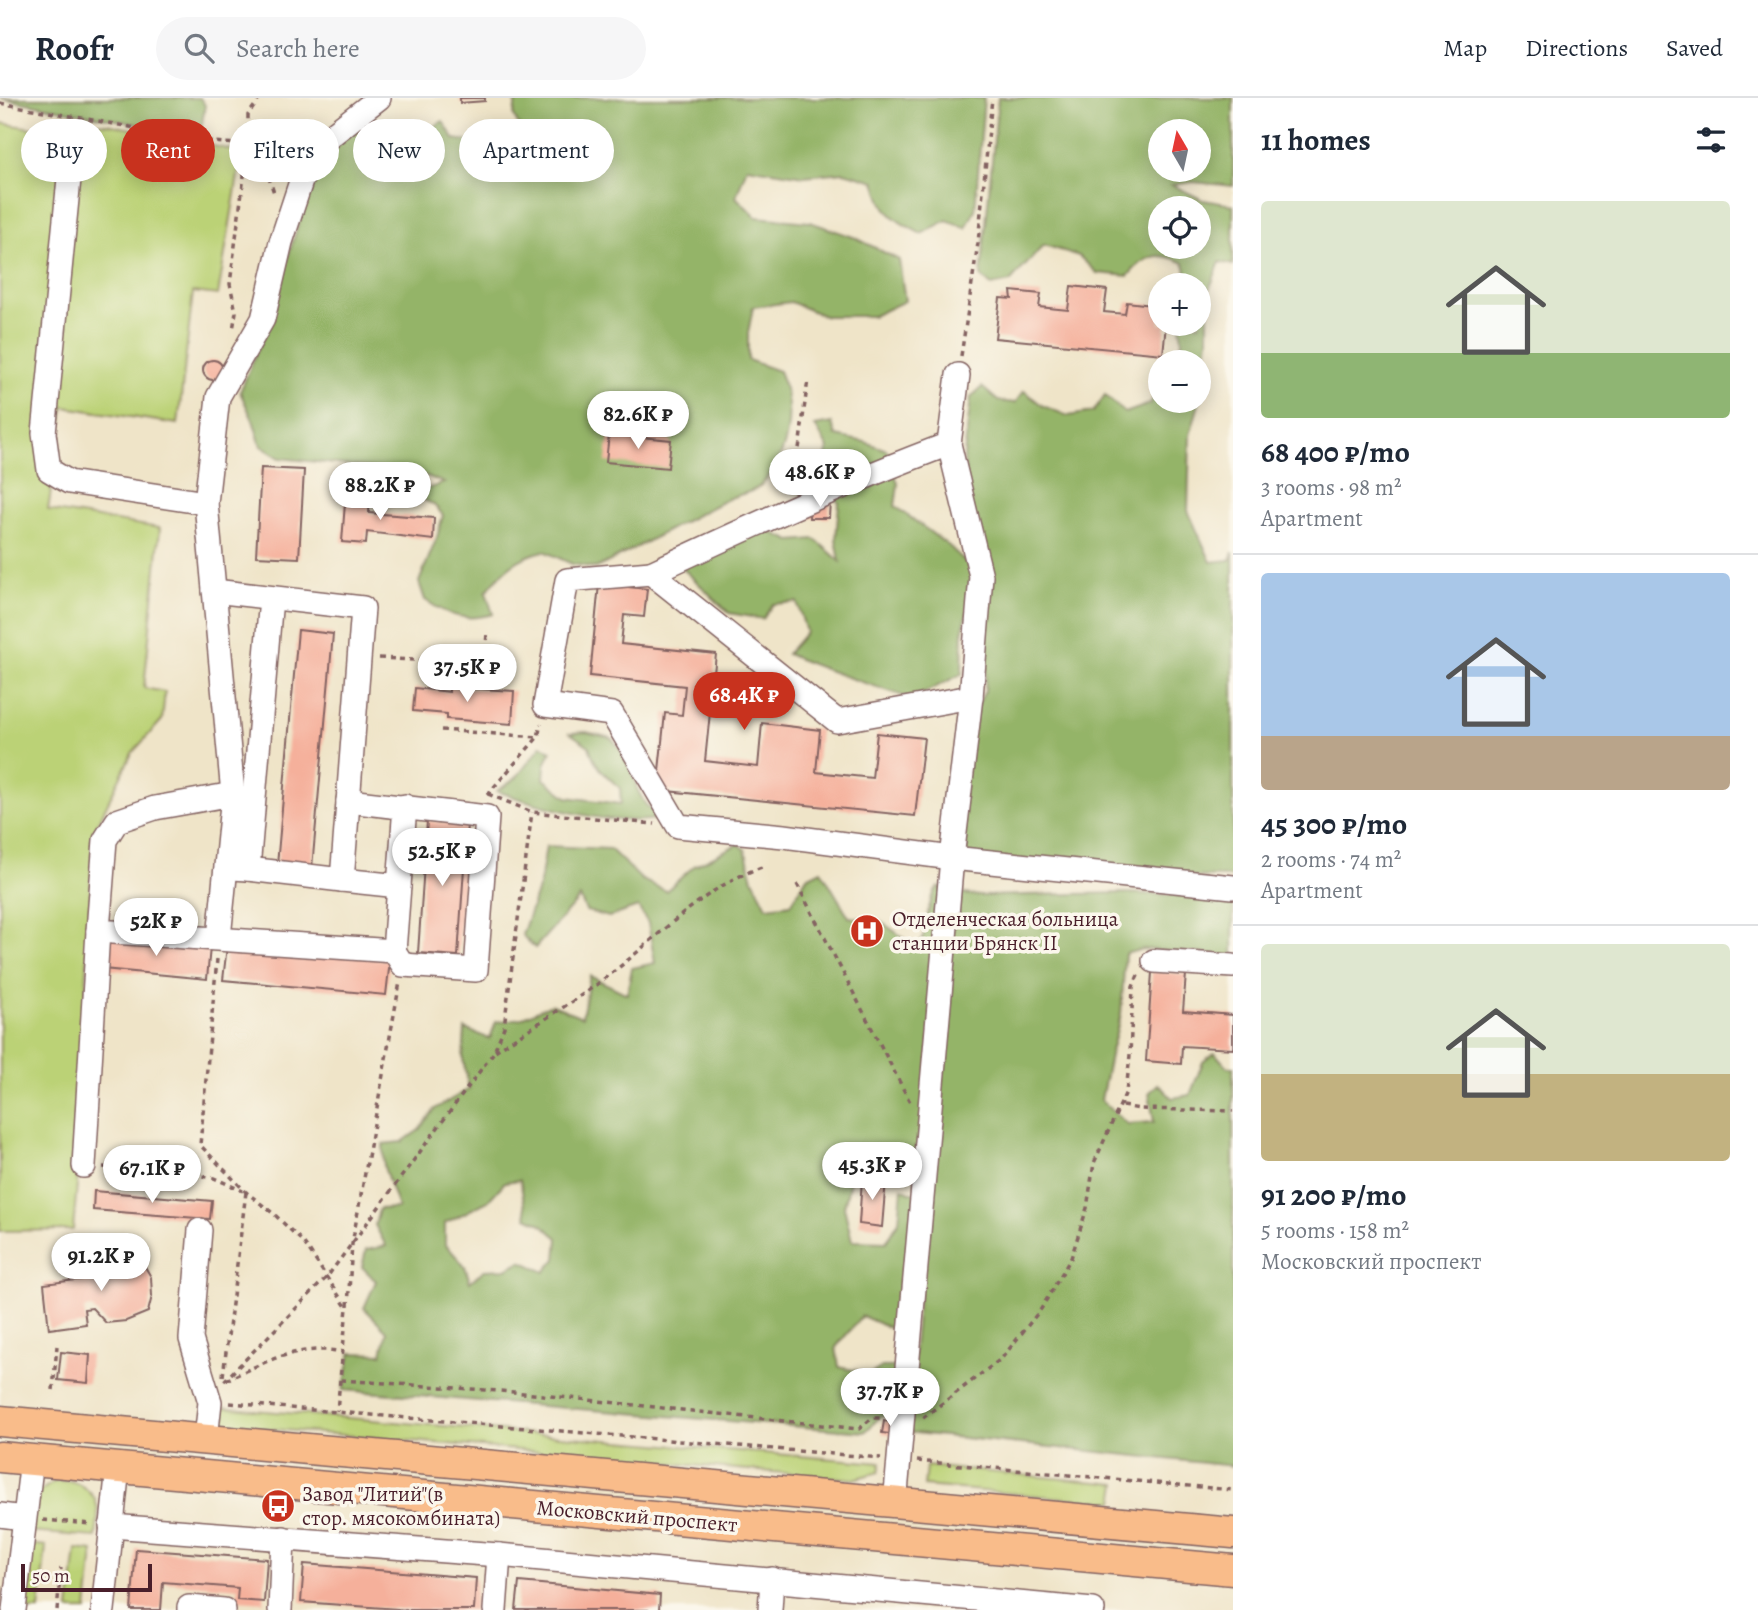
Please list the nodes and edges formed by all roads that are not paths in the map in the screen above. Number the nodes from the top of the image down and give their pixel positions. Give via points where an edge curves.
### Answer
1 (379, 98) edge
2 (69, 182) edge
3 (958, 375) road end
4 (948, 444) junction
5 (206, 503) junction
6 (651, 573) junction
7 (214, 591) junction
8 (271, 598) junction
9 (971, 697) junction
10 (233, 794) junction
11 (348, 802) junction
12 (405, 806) junction
13 (952, 858) junction
14 (237, 869) junction
15 (342, 880) junction
16 (399, 886) junction
17 (1233, 887) edge
18 (99, 931) junction
19 (219, 938) junction
20 (398, 958) junction
21 (1154, 961) road end
22 (1233, 966) edge
23 (84, 1166) road end
24 (200, 1230) dead end
25 (0, 1421) edge
26 (34, 1424) junction
27 (119, 1432) junction
28 (206, 1439) junction
29 (0, 1457) edge
30 (32, 1460) junction
31 (118, 1467) junction
32 (895, 1504) junction
33 (0, 1515) edge
34 (24, 1518) junction
35 (111, 1526) junction
36 (1233, 1533) edge
37 (283, 1538) junction
38 (499, 1555) junction
39 (1233, 1570) edge
40 (772, 1579) junction
41 (941, 1603) edge
42 (14, 1610) edge
43 (103, 1610) edge
44 (189, 1610) edge
45 (224, 1610) edge
46 (280, 1610) edge
47 (495, 1610) edge
48 (770, 1610) edge
49 (1093, 1610) edge

1 - 5 street via 312,151 281,242 263,319 218,397
2 - 5 street via 44,433 49,470 69,482
3 - 4 street
4 - 6 street via 792,507
4 - 9 street via 981,576
5 - 7 street
6 - 9 street via 837,721
6 - 13 street via 567,580 545,705 612,714 678,826
7 - 8 street
7 - 10 street
8 - 11 street via 363,608
8 - 14 street
9 - 13 street
10 - 14 street
10 - 18 street via 155,808 117,821 105,840
11 - 12 street
11 - 15 street
12 - 16 street
12 - 20 street via 487,817 476,970
13 - 17 street
13 - 32 street
14 - 15 street
14 - 19 street
15 - 16 street
16 - 20 street
18 - 19 street
18 - 23 street
19 - 20 street
21 - 22 street
24 - 28 street via 191,1339 215,1402
25 - 26 main road, Московский проспект
26 - 27 main road, Московский проспект
26 - 30 main road
27 - 28 main road, Московский проспект
27 - 31 main road
28 - 32 main road, Московский проспект
29 - 30 main road, Московский проспект
30 - 31 main road, Московский проспект
30 - 34 street
31 - 35 street
31 - 39 main road, Московский проспект
32 - 36 main road, Московский проспект
33 - 34 street
34 - 42 street
35 - 37 street
35 - 43 street
37 - 38 street
37 - 46 street
38 - 40 street
38 - 47 street
40 - 41 street
40 - 48 street
41 - 49 street
44 - 45 street

